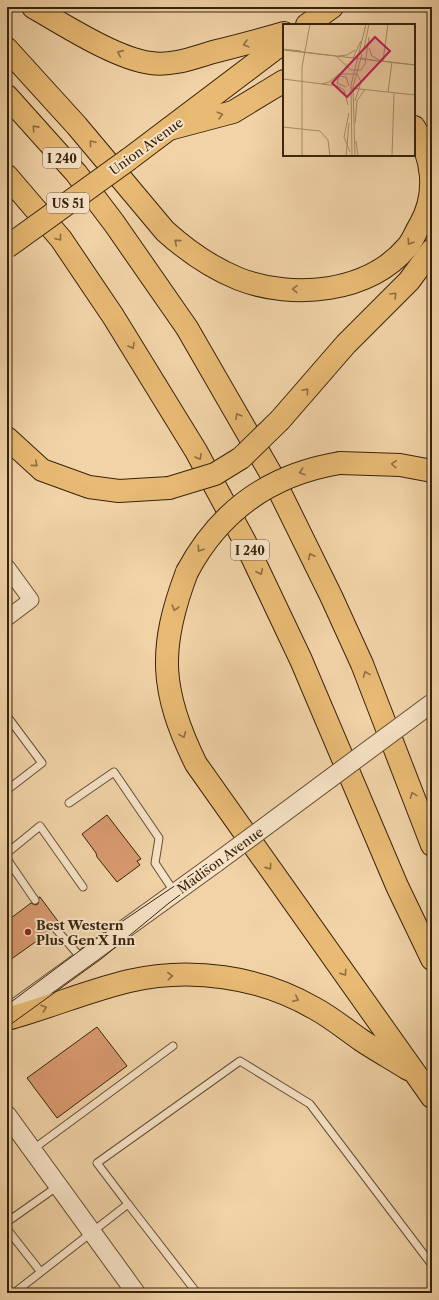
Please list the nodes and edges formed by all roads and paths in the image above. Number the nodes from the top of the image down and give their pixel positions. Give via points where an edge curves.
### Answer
1 (33, 7) edge
2 (332, 7) edge
3 (308, 24) edge
4 (283, 34) edge
5 (283, 43) edge
6 (7, 49) edge
7 (283, 82) edge
8 (7, 96) edge
9 (169, 129) junction
10 (415, 129) edge
11 (7, 176) edge
12 (7, 247) edge
13 (432, 250) edge
14 (7, 438) edge
15 (432, 471) edge
16 (7, 567) edge
17 (7, 618) edge
18 (432, 703) edge
19 (7, 716) edge
20 (7, 790) edge
21 (69, 803) dead end
22 (432, 845) edge
23 (7, 853) edge
24 (7, 859) edge
25 (84, 887) dead end
26 (175, 893) junction
27 (35, 900) dead end
28 (55, 928) dead end
29 (82, 959) junction
30 (432, 959) edge
31 (7, 1014) edge
32 (7, 1019) edge
33 (174, 1046) dead end
34 (416, 1074) junction
35 (432, 1097) edge
36 (7, 1115) edge
37 (32, 1150) junction
38 (58, 1186) junction
39 (128, 1204) junction
40 (7, 1222) edge
41 (7, 1228) edge
42 (91, 1233) junction
43 (432, 1265) edge
44 (40, 1271) junction
45 (14, 1293) edge
46 (136, 1293) edge
47 (197, 1293) edge

4 -> 1 main road via 167,64 151,63 112,50
2 - 3 main road
5 - 9 main road, Union Avenue / US 51
10 -> 6 main road via 423,141 432,177 428,206 408,246 373,274 335,288 290,289 266,286 229,274 179,244
9 -> 7 main road via 233,112
22 -> 8 main road, I 240 via 362,664 266,465 187,328 118,229 76,173
9 - 12 main road, Union Avenue / US 51, bridge
11 -> 30 main road, I 240 via 61,240 114,316 196,451 246,542 301,660 397,886
14 -> 13 main road, bridge via 42,470 89,487 119,491 169,488 215,474 241,458 280,420 346,344 408,281
15 -> 34 main road, bridge via 400,465 340,463 318,466 277,482 242,504 208,537 187,572 171,621 166,669 175,717 196,764
16 - 17 street via 31,600
18 - 26 street, Madison Avenue, bridge
19 - 20 lane via 42,763
21 - 26 lane via 114,772 158,838 155,863
23 - 25 lane via 40,826
24 - 27 lane
26 - 29 street, Madison Avenue
28 - 29 lane
29 - 31 street, Madison Avenue
32 -> 34 main road via 131,981 169,975 224,977 278,991 306,1004
33 - 37 lane
34 - 35 main road
36 - 37 street
37 - 38 street
38 - 40 lane
38 - 42 street
39 - 42 lane
39 - 43 lane via 97,1163 240,1061 310,1104
39 - 47 lane
41 - 44 lane
42 - 44 lane
42 - 46 street
44 - 45 lane

